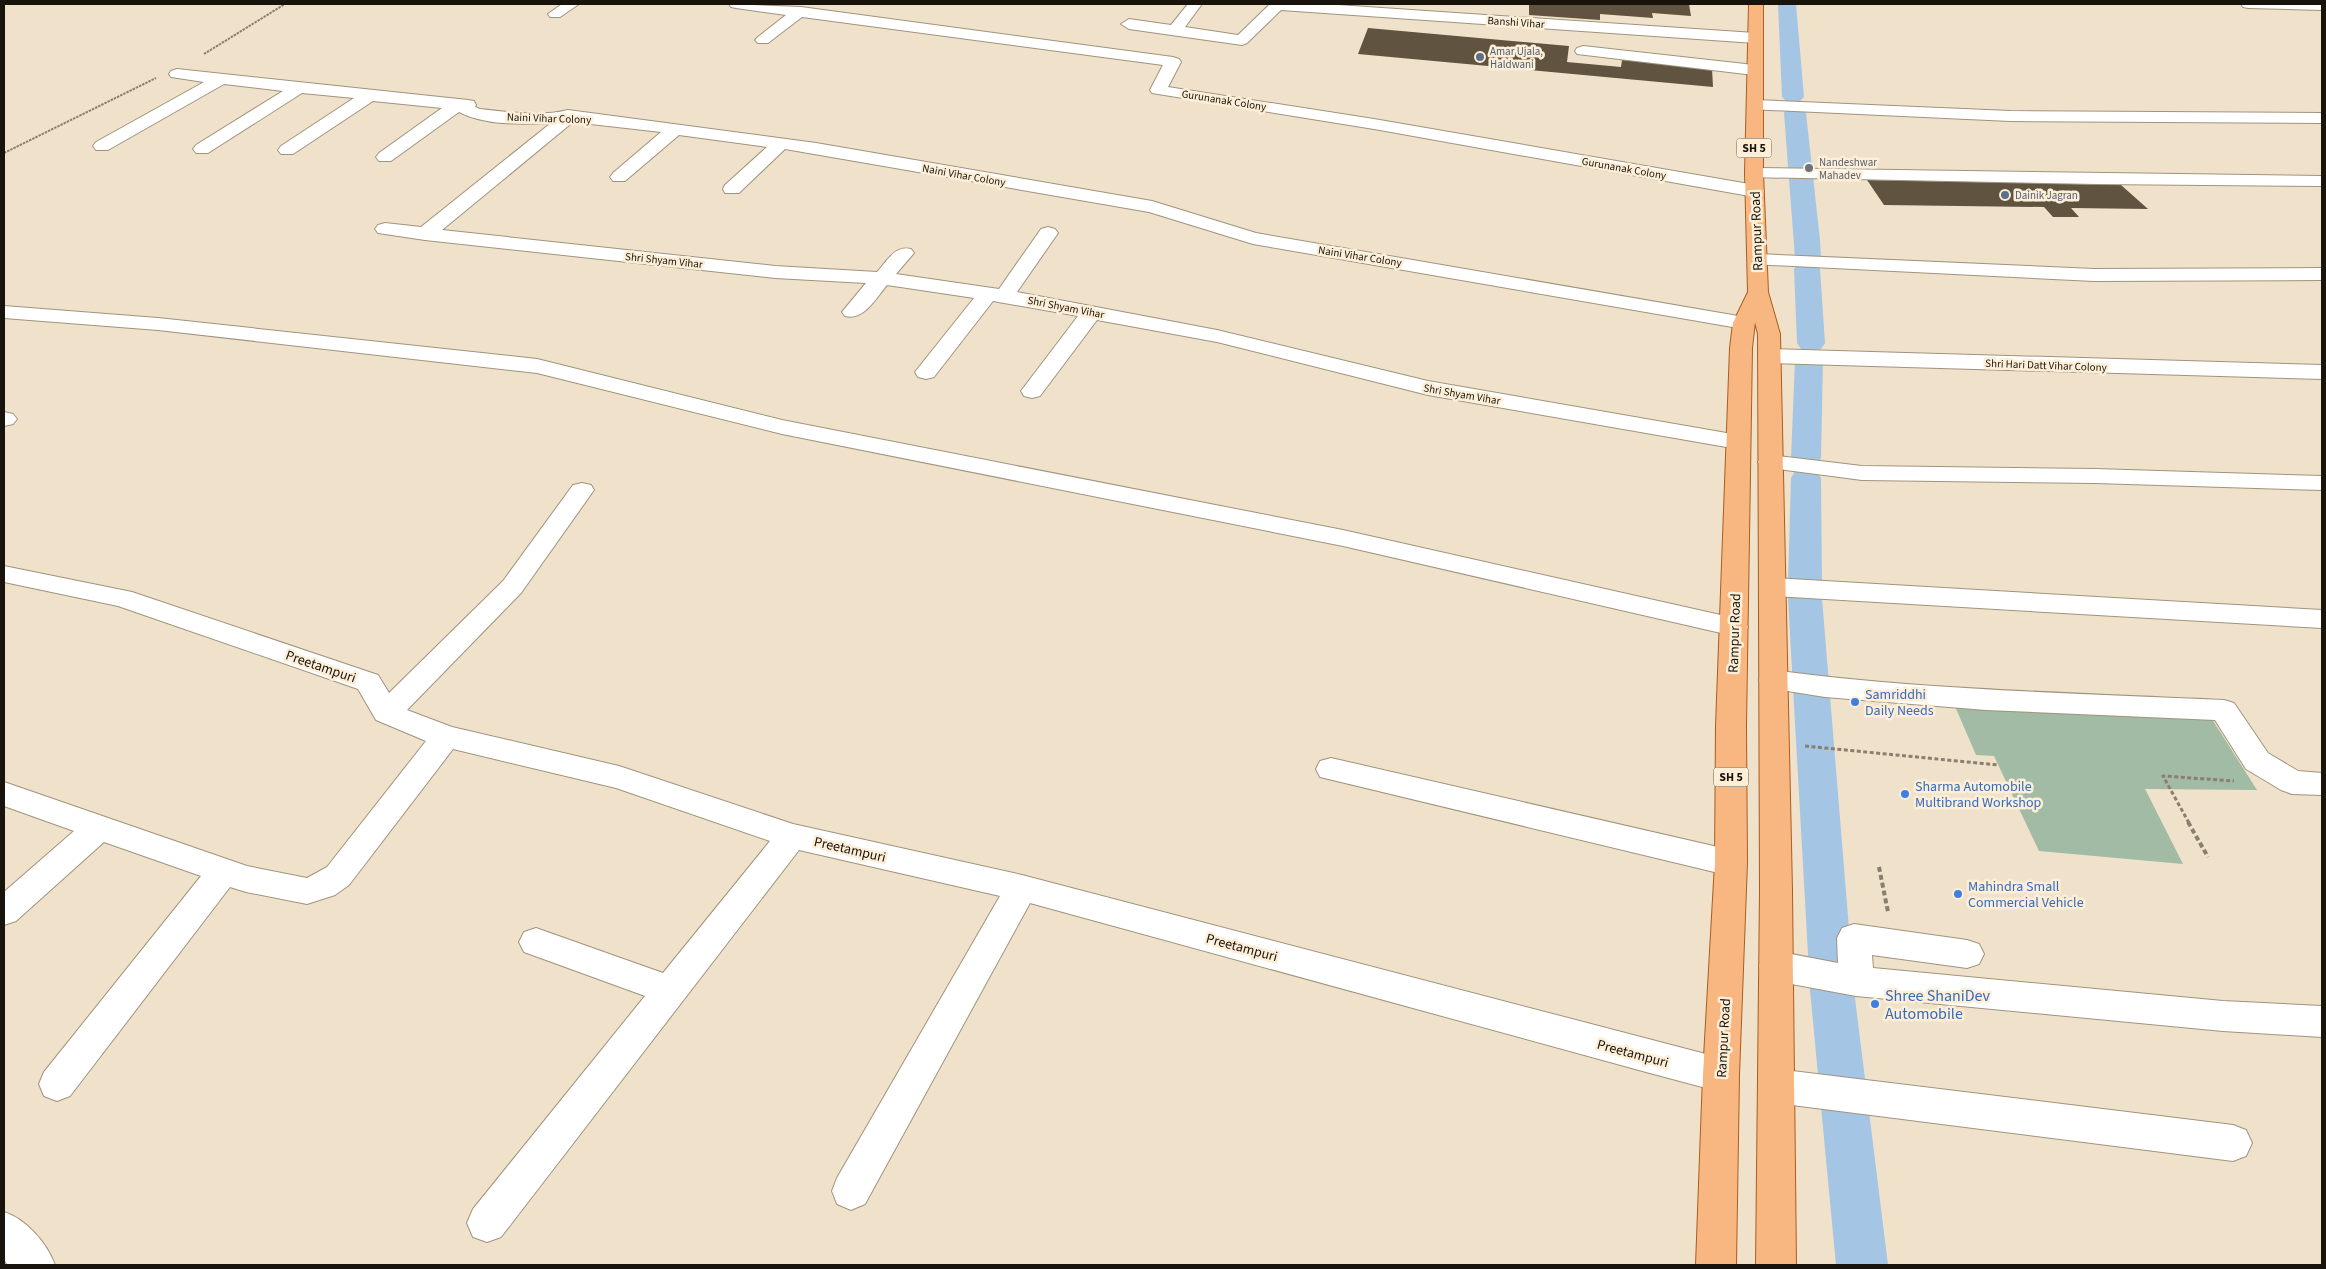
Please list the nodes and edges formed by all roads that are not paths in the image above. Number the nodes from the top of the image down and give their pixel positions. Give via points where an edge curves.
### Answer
1 (572, 4) edge
2 (736, 4) edge
3 (1195, 4) edge
4 (1278, 4) edge
5 (1756, 4) edge
6 (2248, 4) edge
7 (2322, 6) edge
8 (801, 12) junction
9 (555, 14) dead end
10 (1129, 24) dead end
11 (1175, 31) junction
12 (1755, 38) junction
13 (763, 40) dead end
14 (1583, 51) dead end
15 (1754, 70) junction
16 (178, 74) dead end
17 (219, 80) junction
18 (298, 88) junction
19 (369, 96) junction
20 (458, 105) junction
21 (1755, 105) junction
22 (569, 117) junction
23 (2322, 118) edge
24 (675, 129) junction
25 (781, 143) junction
26 (102, 146) dead end
27 (202, 148) dead end
28 (287, 150) dead end
29 (386, 157) dead end
30 (619, 177) dead end
31 (2322, 180) edge
32 (1754, 182) junction
33 (732, 188) dead end
34 (386, 229) dead end
35 (1048, 233) dead end
36 (425, 234) junction
37 (904, 253) dead end
38 (1758, 260) junction
39 (2321, 274) edge
40 (882, 278) junction
41 (1758, 292) junction
42 (996, 295) junction
43 (4, 312) edge
44 (852, 312) dead end
45 (1092, 312) junction
46 (1744, 323) junction
47 (1770, 356) junction
48 (926, 372) dead end
49 (2322, 372) edge
50 (1032, 391) dead end
51 (1738, 442) junction
52 (1770, 462) junction
53 (2322, 482) edge
54 (582, 490) dead end
55 (4, 574) edge
56 (1772, 588) junction
57 (2322, 619) edge
58 (1734, 627) junction
59 (1783, 682) junction
60 (386, 712) junction
61 (446, 737) junction
62 (1331, 769) dead end
63 (2322, 784) edge
64 (4, 794) edge
65 (100, 827) junction
66 (792, 836) junction
67 (1731, 863) junction
68 (224, 871) junction
69 (1022, 888) junction
70 (4, 911) edge
71 (536, 942) dead end
72 (1967, 954) dead end
73 (1776, 966) junction
74 (1856, 981) junction
75 (669, 990) junction
76 (2322, 1022) edge
77 (1721, 1075) junction
78 (57, 1084) dead end
79 (1776, 1086) junction
80 (2232, 1143) dead end
81 (851, 1191) dead end
82 (487, 1223) dead end
83 (4, 1231) edge
84 (35, 1265) edge
85 (1716, 1265) edge
86 (1776, 1265) edge

1 - 9 street
2 - 8 street, Gurunanak Colony
3 - 11 street
4 - 11 street via 1242,40
4 - 12 street, Banshi Vihar
5 - 12 main road, Rampur Road / SH 5
6 - 7 street
8 - 13 street
8 - 32 street, Gurunanak Colony via 1173,62 1158,90
10 - 11 street
12 - 15 main road, Rampur Road / SH 5
14 - 15 street
15 - 21 main road, Rampur Road / SH 5
16 - 17 street, Naini Vihar Colony
17 - 18 street, Naini Vihar Colony
17 - 26 street
18 - 19 street, Naini Vihar Colony
18 - 27 street
19 - 20 street, Naini Vihar Colony
19 - 28 street
20 - 22 street, Naini Vihar Colony via 476,114 543,120
20 - 29 street
21 - 23 street via 2010,116
21 - 32 main road, Rampur Road / SH 5
22 - 24 street, Naini Vihar Colony
22 - 36 street
24 - 25 street, Naini Vihar Colony
24 - 30 street
25 - 33 street
25 - 46 street, Naini Vihar Colony via 1152,207 1253,238
31 - 32 street via 1800,174
32 - 38 main road, Rampur Road / SH 5
34 - 36 street, Shri Shyam Vihar
35 - 42 street
36 - 40 street, Shri Shyam Vihar via 775,272
37 - 40 street
38 - 39 street via 2094,275
38 - 41 main road, Rampur Road / SH 5
40 - 42 street, Shri Shyam Vihar
40 - 44 street
41 - 46 main road, Rampur Road / SH 5
41 - 47 main road via 1769,334
42 - 45 street, Shri Shyam Vihar
42 - 48 street
43 - 58 street via 158,324 537,366 782,427 1343,538
45 - 50 street
45 - 51 street, Shri Shyam Vihar via 1217,336 1428,388
46 - 51 main road, Rampur Road / SH 5
47 - 49 street, Shri Hari Datt Vihar Colony
47 - 52 main road
51 - 58 main road, Rampur Road / SH 5
52 - 53 street via 1862,474
52 - 56 main road
54 - 60 street via 512,587
55 - 60 street, Preetampuri via 123,598 368,682
56 - 57 street
56 - 59 main road
58 - 67 main road, Rampur Road / SH 5
59 - 63 street via 1986,700 2224,710 2257,761 2292,782
59 - 73 main road
60 - 61 street, Preetampuri
61 - 66 street, Preetampuri via 620,776
61 - 68 street via 338,876 324,886 307,891 246,879
62 - 67 street
64 - 65 street
65 - 68 street
65 - 70 street
66 - 69 street, Preetampuri
66 - 75 street
67 - 77 main road, Rampur Road / SH 5
68 - 78 street
69 - 77 street, Preetampuri
69 - 81 street
71 - 75 street
72 - 74 street via 1854,938
73 - 74 street
73 - 79 main road
74 - 76 street
75 - 82 street
77 - 85 main road, Rampur Road / SH 5
79 - 80 street
79 - 86 main road
83 - 84 street

